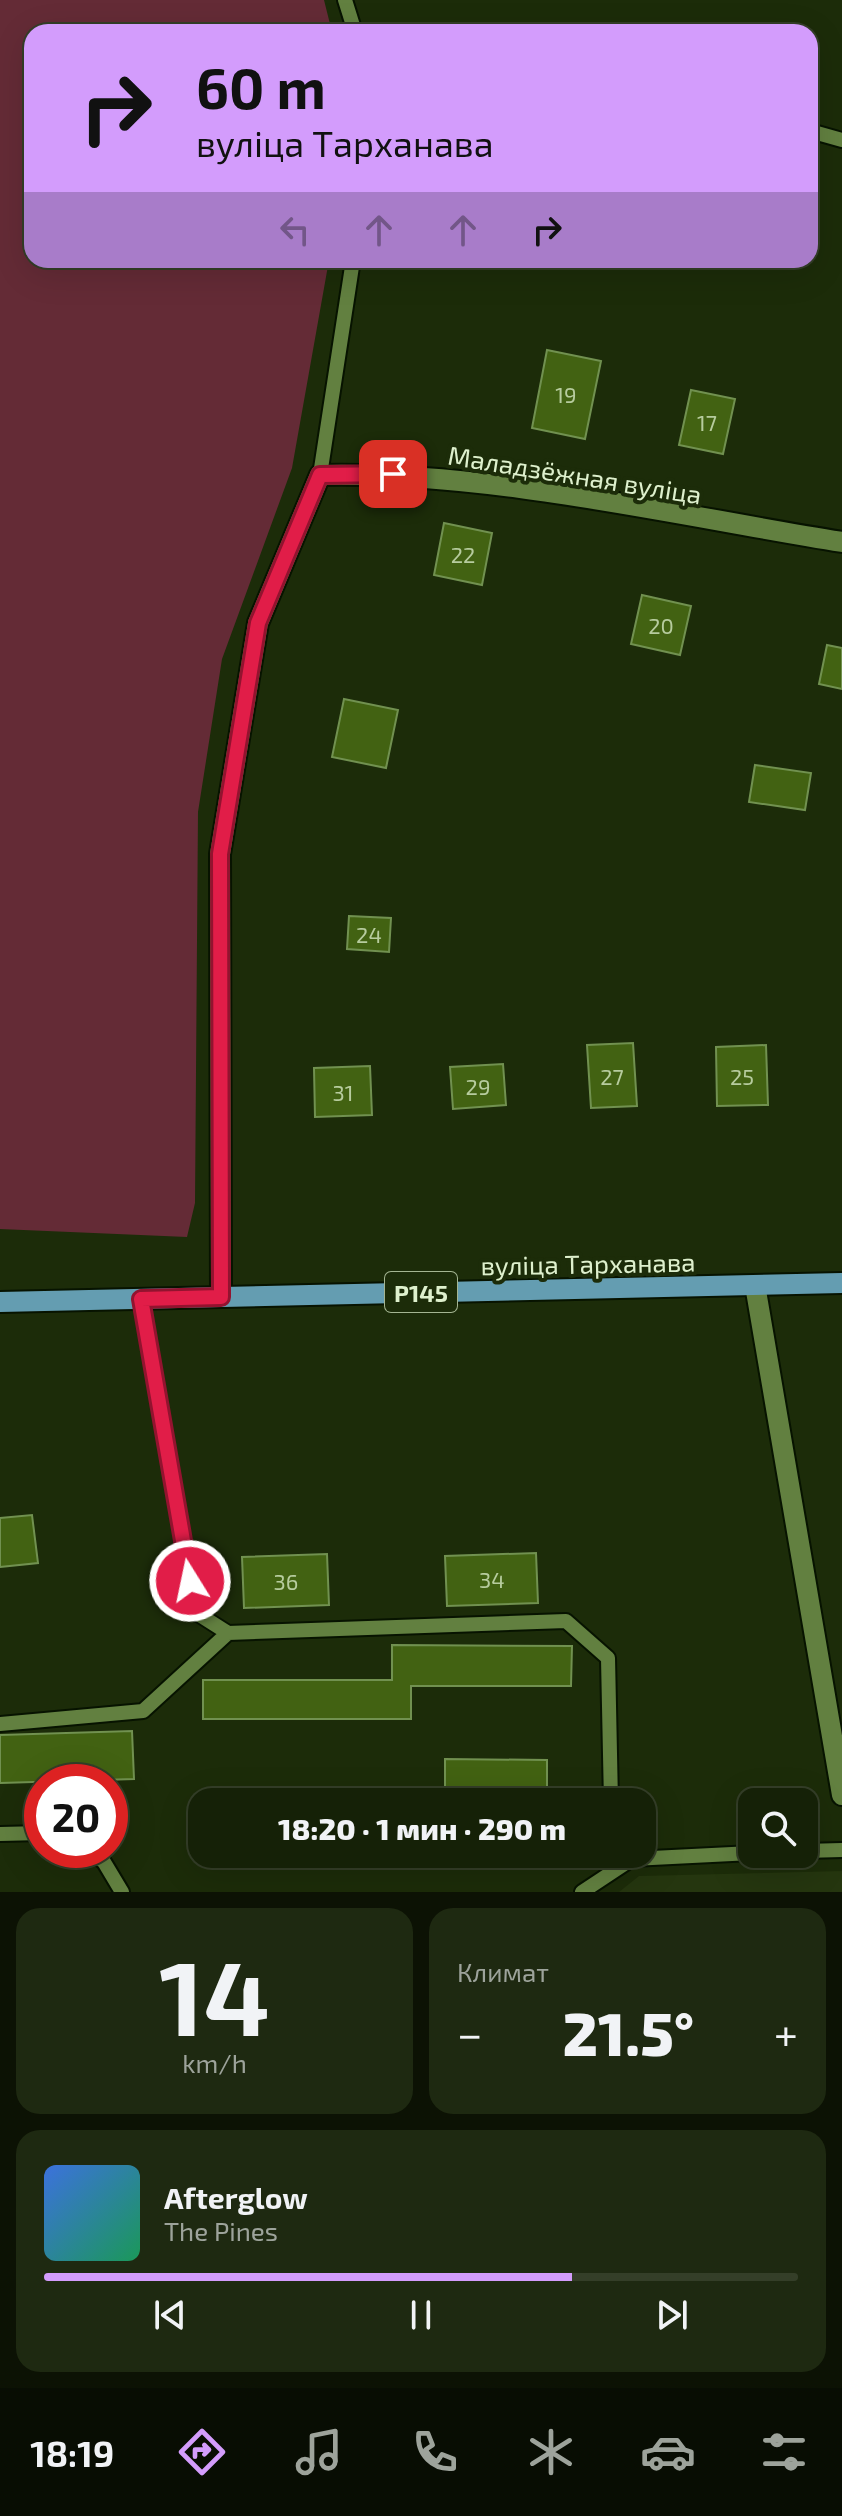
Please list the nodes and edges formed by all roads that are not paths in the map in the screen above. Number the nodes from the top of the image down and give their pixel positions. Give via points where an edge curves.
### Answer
1 (345, 0) edge
2 (352, 24) edge
3 (818, 133) edge
4 (842, 140) edge
5 (352, 268) edge
6 (320, 475) junction
7 (842, 542) edge
8 (842, 1283) edge
9 (755, 1285) junction
10 (221, 1297) junction
11 (141, 1299) junction
12 (0, 1302) edge
13 (228, 1633) junction
14 (0, 1724) edge
15 (611, 1788) edge
16 (842, 1795) edge
17 (24, 1833) edge
18 (0, 1834) edge
19 (842, 1850) edge
20 (818, 1851) edge
21 (738, 1853) edge
22 (656, 1855) edge
23 (108, 1868) edge
24 (615, 1868) edge
25 (122, 1892) edge
26 (582, 1892) edge

1 - 2 lane
3 - 4 lane
5 - 6 lane
6 - 7 street, Маладзёжная вуліца via 425,478
6 - 10 street via 258,623 220,854
8 - 9 main road, вуліца Тарханава / Р145
9 - 10 main road, вуліца Тарханава / Р145
9 - 16 street
10 - 11 main road, вуліца Тарханава / Р145
11 - 12 main road, вуліца Тарханава / Р145
11 - 13 lane via 195,1612
13 - 14 lane via 143,1711
13 - 15 lane via 566,1621 608,1658
17 - 18 lane
19 - 20 lane
21 - 22 lane
23 - 25 lane
24 - 26 lane

